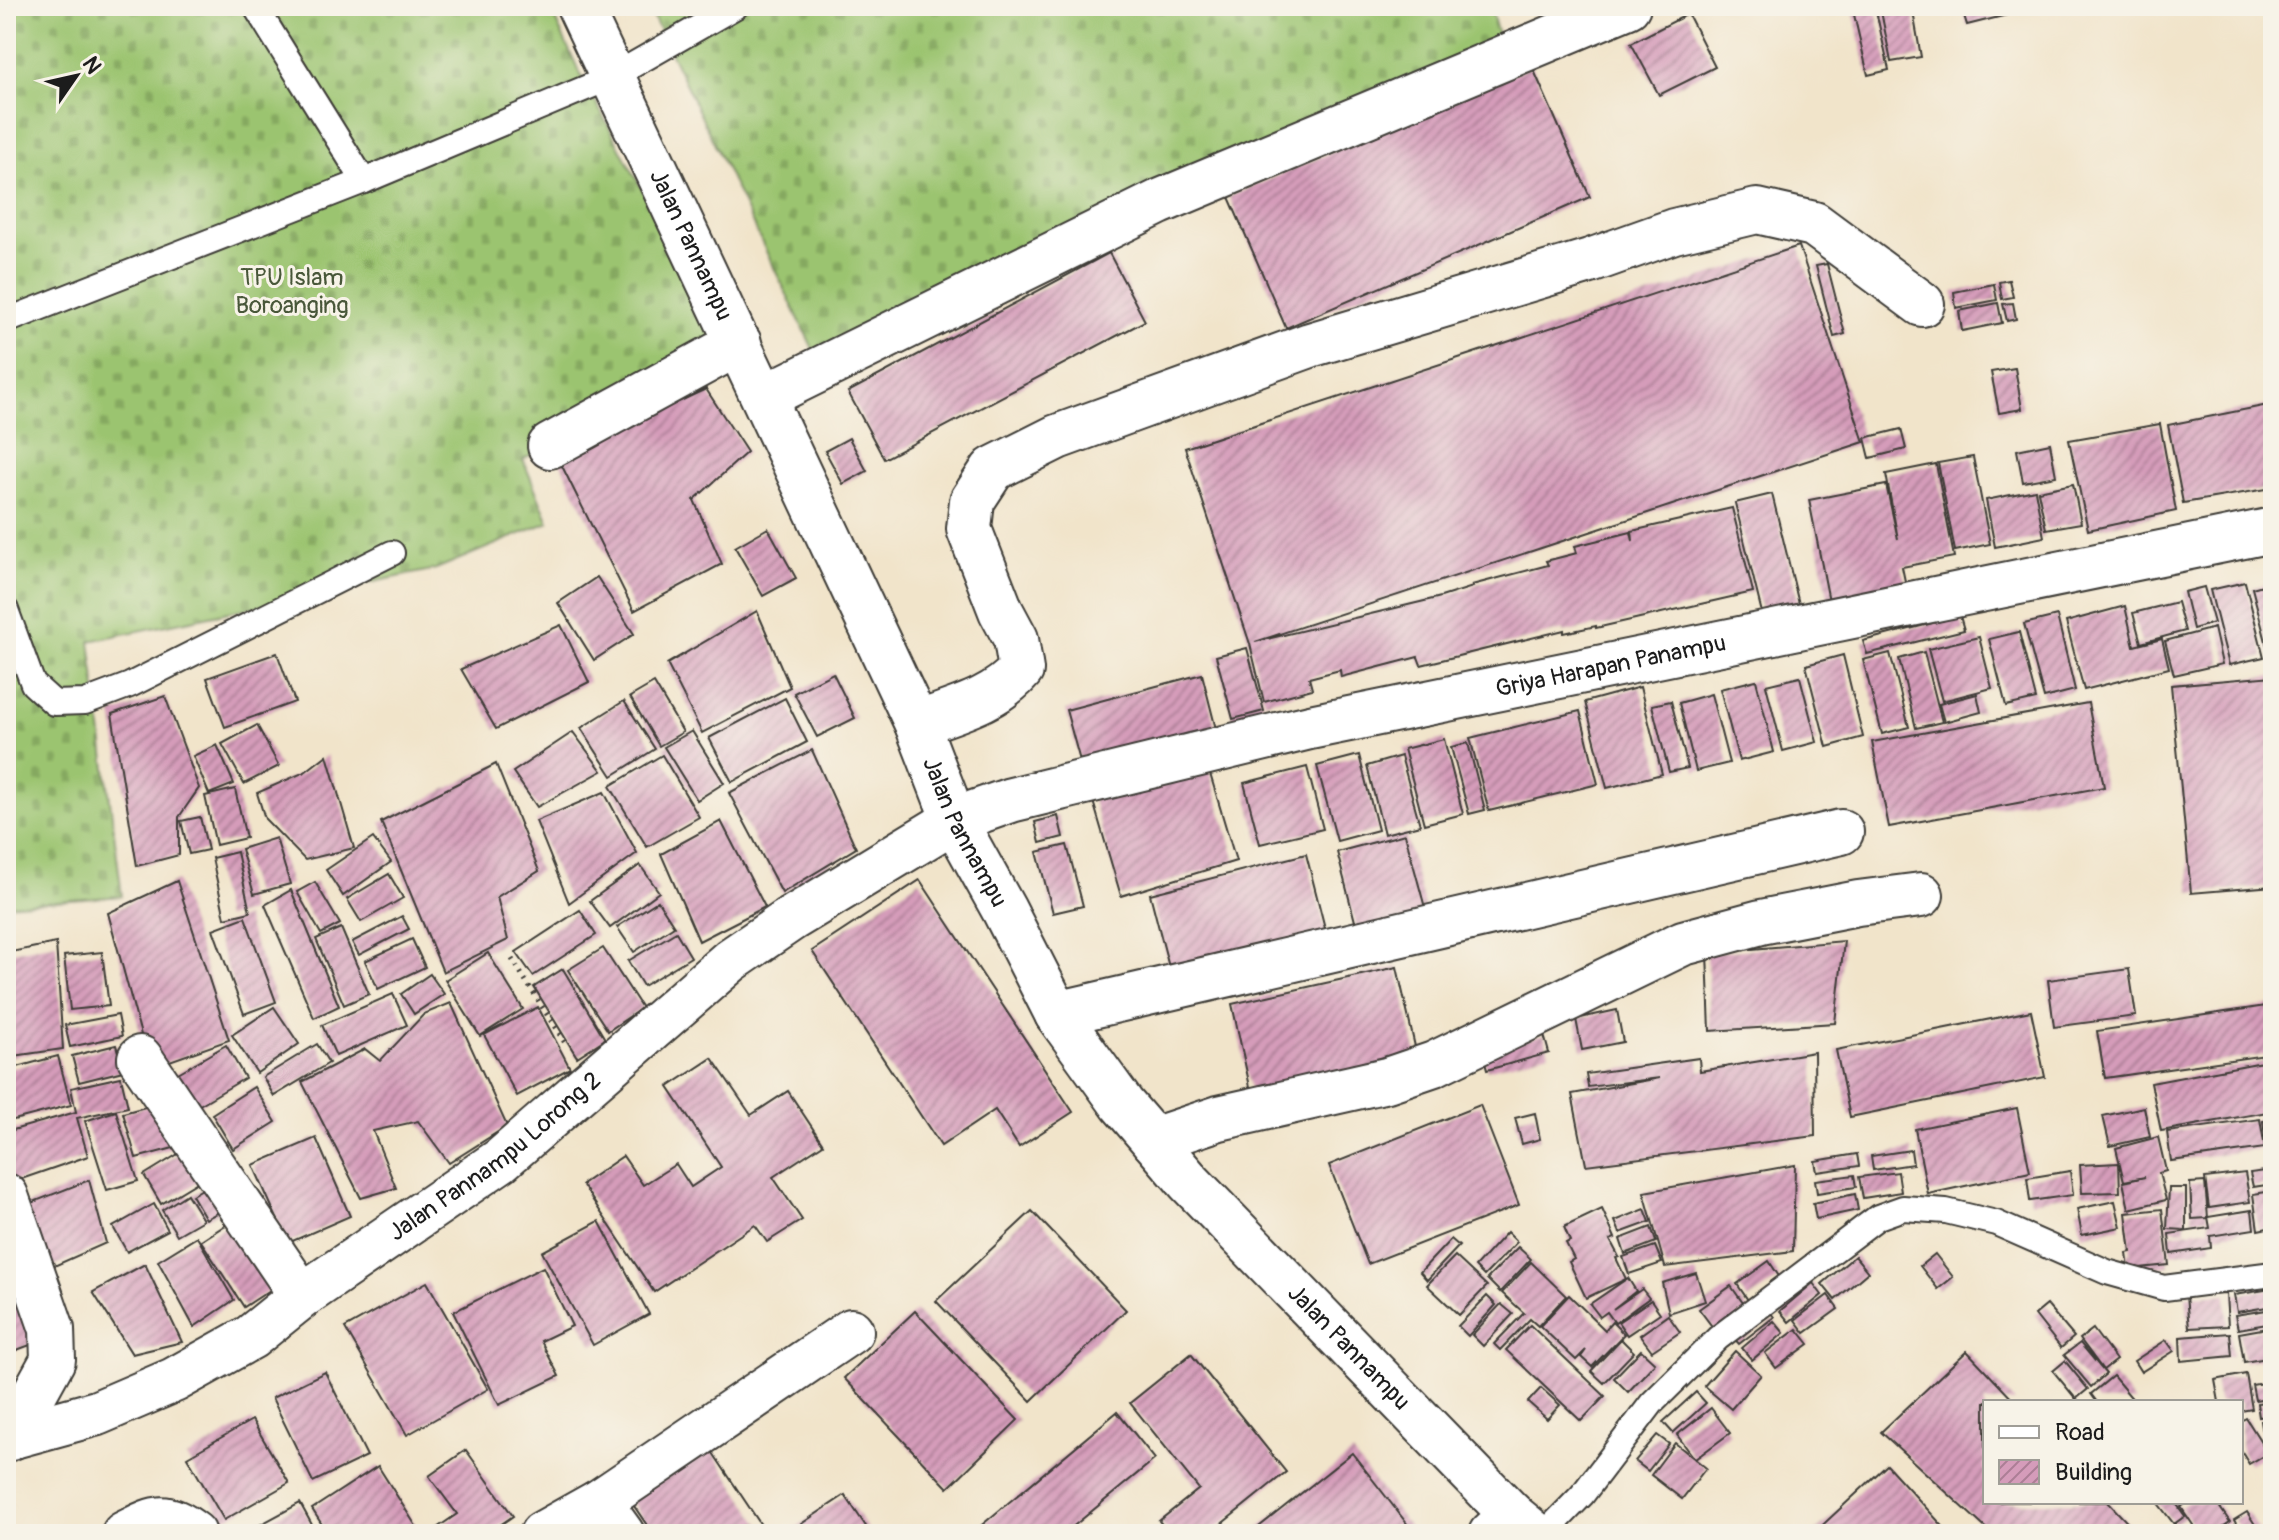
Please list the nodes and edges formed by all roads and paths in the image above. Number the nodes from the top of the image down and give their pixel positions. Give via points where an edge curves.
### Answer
1 (255, 6) edge
2 (579, 6) edge
3 (736, 6) edge
4 (1628, 6) edge
5 (612, 77) junction
6 (364, 181) junction
7 (1922, 304) dead end
8 (6, 321) edge
9 (739, 343) junction
10 (764, 397) junction
11 (550, 446) dead end
12 (2273, 530) edge
13 (392, 553) dead end
14 (6, 610) edge
15 (917, 724) junction
16 (954, 820) junction
17 (1841, 832) dead end
18 (1921, 895) dead end
19 (512, 959) dead end
20 (1057, 1014) junction
21 (140, 1058) dead end
22 (589, 1081) junction
23 (1153, 1140) junction
24 (6, 1196) edge
25 (2273, 1274) edge
26 (302, 1296) junction
27 (851, 1331) dead end
28 (8, 1438) edge
29 (610, 1518) edge
30 (1521, 1529) edge
31 (124, 1534) edge
32 (194, 1534) edge
33 (542, 1534) edge

1 - 6 lane
2 - 5 street, Jalan Pannampu
3 - 5 lane
4 - 10 street via 1159,202
5 - 6 lane
5 - 9 street, Jalan Pannampu
6 - 8 lane
7 - 15 street via 1814,224 1757,211 1674,231 1310,345 1057,437 993,469 972,501 969,529 1016,639 1021,670 981,700
9 - 10 street, Jalan Pannampu
9 - 11 street
10 - 15 street, Jalan Pannampu
12 - 16 street, Griya Harapan Panampu via 1310,727 1011,800
13 - 14 lane via 130,685 85,702 54,703 33,684
15 - 16 street, Jalan Pannampu
16 - 20 street, Jalan Pannampu
16 - 22 street, Jalan Pannampu Lorong 2 via 731,960
17 - 20 street
18 - 23 street via 1761,922 1683,943 1434,1064 1387,1080 1219,1118
19 - 22 path
20 - 23 street, Jalan Pannampu
21 - 26 street
22 - 26 street, Jalan Pannampu Lorong 2 via 501,1160
23 - 30 street, Jalan Pannampu
24 - 28 street via 54,1346 53,1360
25 - 30 lane via 2164,1288 2107,1272 1996,1223 1903,1208 1878,1217 1718,1338 1652,1403 1582,1495
26 - 28 street, Jalan Pannampu Lorong 2 via 251,1337 174,1380 97,1413
27 - 29 street
29 - 33 street
31 - 32 street via 155,1518

